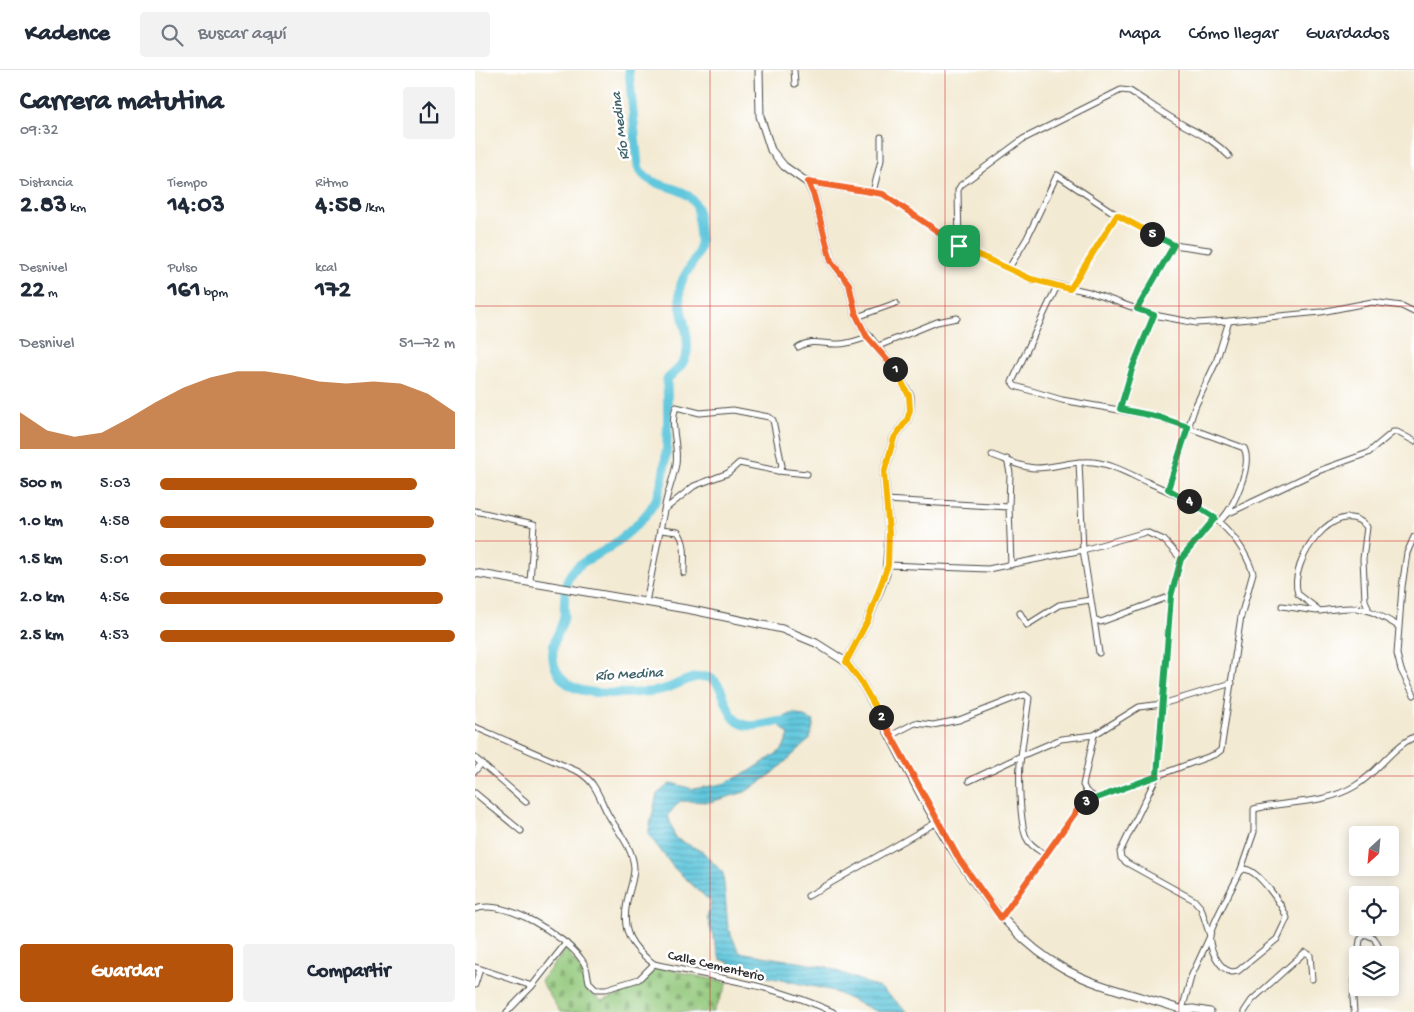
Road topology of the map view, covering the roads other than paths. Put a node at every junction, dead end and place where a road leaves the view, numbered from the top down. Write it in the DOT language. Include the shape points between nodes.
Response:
graph roads {
  1 [pos="759,70"];
  2 [pos="794,70"];
  3 [pos="795,84"];
  4 [pos="881,137"];
  5 [pos="1229,156"];
  6 [pos="808,182"];
  7 [pos="873,192"];
  8 [pos="1117,215"];
  9 [pos="1174,245"];
  10 [pos="959,246"];
  11 [pos="1209,250"];
  12 [pos="1009,268"];
  13 [pos="1057,286"];
  14 [pos="1070,289"];
  15 [pos="896,303"];
  16 [pos="1137,309"];
  17 [pos="1414,312"];
  18 [pos="1154,315"];
  19 [pos="857,317"];
  20 [pos="957,318"];
  21 [pos="1229,322"];
  22 [pos="867,337"];
  23 [pos="797,347"];
  24 [pos="876,347"];
  25 [pos="1120,409"];
  26 [pos="1188,427"];
  27 [pos="1414,441"];
  28 [pos="991,455"];
  29 [pos="1007,459"];
  30 [pos="1079,462"];
  31 [pos="777,471"];
  32 [pos="807,474"];
  33 [pos="1168,489"];
  34 [pos="885,500"];
  35 [pos="1009,507"];
  36 [pos="664,510"];
  37 [pos="475,511"];
  38 [pos="1227,514"];
  39 [pos="1215,518"];
  40 [pos="1220,522"];
  41 [pos="660,530"];
  42 [pos="1414,537"];
  43 [pos="1083,550"];
  44 [pos="1181,559"];
  45 [pos="888,565"];
  46 [pos="1011,565"];
  47 [pos="475,573"];
  48 [pos="684,573"];
  49 [pos="530,582"];
  50 [pos="1171,596"];
  51 [pos="1090,600"];
  52 [pos="646,602"];
  53 [pos="1282,606"];
  54 [pos="1368,608"];
  55 [pos="1320,611"];
  56 [pos="1020,613"];
  57 [pos="1094,619"];
  58 [pos="1398,626"];
  59 [pos="1099,654"];
  60 [pos="846,662"];
  61 [pos="1232,683"];
  62 [pos="1414,695"];
  63 [pos="1162,704"];
  64 [pos="475,728"];
  65 [pos="1094,735"];
  66 [pos="890,736"];
  67 [pos="1414,737"];
  68 [pos="1021,756"];
  69 [pos="475,758"];
  70 [pos="482,763"];
  71 [pos="475,771"];
  72 [pos="1157,776"];
  73 [pos="969,781"];
  74 [pos="475,793"];
  75 [pos="1096,798"];
  76 [pos="526,802"];
  77 [pos="937,822"];
  78 [pos="521,831"];
  79 [pos="1046,855"];
  80 [pos="1240,872"];
  81 [pos="808,896"];
  82 [pos="475,909"];
  83 [pos="1001,918"];
  84 [pos="1210,936"];
  85 [pos="566,943"];
  86 [pos="1359,946"];
  87 [pos="1378,946"];
  88 [pos="654,964"];
  89 [pos="478,968"];
  90 [pos="1312,979"];
  91 [pos="475,984"];
  92 [pos="532,986"];
  93 [pos="1353,996"];
  94 [pos="1185,1011"];
  95 [pos="507,1012"];
  96 [pos="833,1012"];
  97 [pos="1210,1012"];
  98 [pos="1244,1012"];
  99 [pos="1354,1012"];
  1 -- 6 [label="main road" via="759,116 771,150 784,166"];
  2 -- 3 [label="street"];
  4 -- 7 [label="street" via="881,160"];
  5 -- 10 [label="street" via="1204,135 1130,90 1121,90 1023,139 961,185 958,190"];
  6 -- 7 [label="street"];
  6 -- 19 [label="main road" via="831,261 849,284"];
  7 -- 10 [label="street" via="893,200"];
  8 -- 9 [label="street"];
  8 -- 12 [label="street" via="1057,175"];
  8 -- 14 [label="street"];
  9 -- 11 [label="street"];
  9 -- 16 [label="street"];
  10 -- 12 [label="street"];
  12 -- 13 [label="street" via="1031,279"];
  13 -- 14 [label="street"];
  13 -- 25 [label="street" via="1012,382 1019,388 1062,400"];
  14 -- 16 [label="street" via="1089,292"];
  15 -- 19 [label="street"];
  16 -- 18 [label="street"];
  17 -- 21 [label="street" via="1402,306 1372,302 1321,312"];
  18 -- 21 [label="street" via="1196,323"];
  18 -- 25 [label="street"];
  19 -- 22 [label="main road"];
  20 -- 24 [label="street" via="937,322"];
  21 -- 26 [label="street"];
  22 -- 23 [label="street" via="836,344 816,341"];
  22 -- 24 [label="main road"];
  24 -- 34 [label="main road" via="895,369 909,396 910,410 894,438 884,473"];
  25 -- 26 [label="street"];
  26 -- 33 [label="street"];
  26 -- 38 [label="street" via="1244,448 1247,454 1247,467"];
  27 -- 38 [label="street" via="1393,432 1368,453 1318,471"];
  28 -- 29 [label="street"];
  29 -- 30 [label="street" via="1037,468"];
  29 -- 35 [label="street"];
  30 -- 33 [label="street" via="1111,466"];
  30 -- 43 [label="street"];
  31 -- 32 [label="street"];
  31 -- 36 [label="street" via="739,463 727,473 694,486"];
  31 -- 36 [label="street" via="783,466 773,420 769,417 733,410 700,413 675,407 677,451"];
  33 -- 39 [label="street"];
  34 -- 35 [label="street"];
  34 -- 45 [label="main road"];
  35 -- 46 [label="street"];
  36 -- 41 [label="street"];
  37 -- 49 [label="street" via="535,524"];
  38 -- 40 [label="street"];
  39 -- 40 [label="street"];
  39 -- 44 [label="street"];
  40 -- 61 [label="street" via="1237,538 1253,573 1241,616"];
  41 -- 48 [label="street" via="678,532 682,537"];
  41 -- 52 [label="street"];
  42 -- 58 [label="street" via="1407,553"];
  43 -- 44 [label="street" via="1146,532 1164,540"];
  43 -- 46 [label="street"];
  43 -- 51 [label="street"];
  44 -- 50 [label="street"];
  45 -- 46 [label="street" via="988,569"];
  45 -- 60 [label="main road" via="868,620"];
  47 -- 49 [label="main road"];
  49 -- 52 [label="main road"];
  50 -- 57 [label="street" via="1101,622"];
  50 -- 63 [label="street"];
  51 -- 56 [label="street" via="1059,605 1027,625"];
  51 -- 57 [label="street"];
  52 -- 60 [label="main road" via="782,629 816,643"];
  53 -- 55 [label="street"];
  54 -- 55 [label="street"];
  54 -- 55 [label="street" via="1363,559 1367,526 1355,519 1342,518 1316,536 1298,566 1298,594"];
  54 -- 58 [label="street"];
  57 -- 59 [label="street"];
  58 -- 62 [label="street" via="1397,654"];
  60 -- 66 [label="main road" via="861,682"];
  61 -- 63 [label="street"];
  61 -- 72 [label="street" via="1221,750"];
  63 -- 65 [label="street" via="1139,707"];
  63 -- 72 [label="street"];
  64 -- 88 [label="street, Calle Cementerio" via="579,772 593,784 633,858 625,924 633,944"];
  65 -- 68 [label="street" via="1061,739"];
  65 -- 75 [label="street" via="1083,785"];
  66 -- 68 [label="street" via="915,723 933,725 959,720 1025,695 1029,702"];
  66 -- 77 [label="main road"];
  67 -- 80 [label="street" via="1401,744 1356,785 1335,797 1254,809 1254,832"];
  68 -- 73 [label="street"];
  68 -- 79 [label="street" via="1018,768 1025,836"];
  69 -- 70 [label="street"];
  70 -- 71 [label="street"];
  70 -- 76 [label="street"];
  72 -- 75 [label="street"];
  72 -- 84 [label="street" via="1120,852 1121,858 1194,900 1201,908"];
  74 -- 78 [label="street"];
  75 -- 79 [label="street" via="1078,809"];
  77 -- 81 [label="street"];
  77 -- 83 [label="main road"];
  79 -- 83 [label="street"];
  80 -- 84 [label="street"];
  80 -- 84 [label="street" via="1244,869 1253,872 1272,892 1286,922 1277,938 1233,972 1222,968"];
  82 -- 85 [label="street" via="497,906"];
  83 -- 94 [label="main road" via="1026,942 1063,968 1093,982"];
  84 -- 94 [label="street" via="1191,977"];
  85 -- 88 [label="street" via="588,970 591,985 599,990 639,979"];
  85 -- 92 [label="street"];
  86 -- 87 [label="street" via="1365,934 1374,938"];
  88 -- 96 [label="street, Calle Cementerio" via="786,994"];
  89 -- 91 [label="street"];
  89 -- 92 [label="street"];
  90 -- 98 [label="street" via="1310,955 1305,952"];
  92 -- 95 [label="street"];
  93 -- 99 [label="street"];
  94 -- 97 [label="main road"];
}
